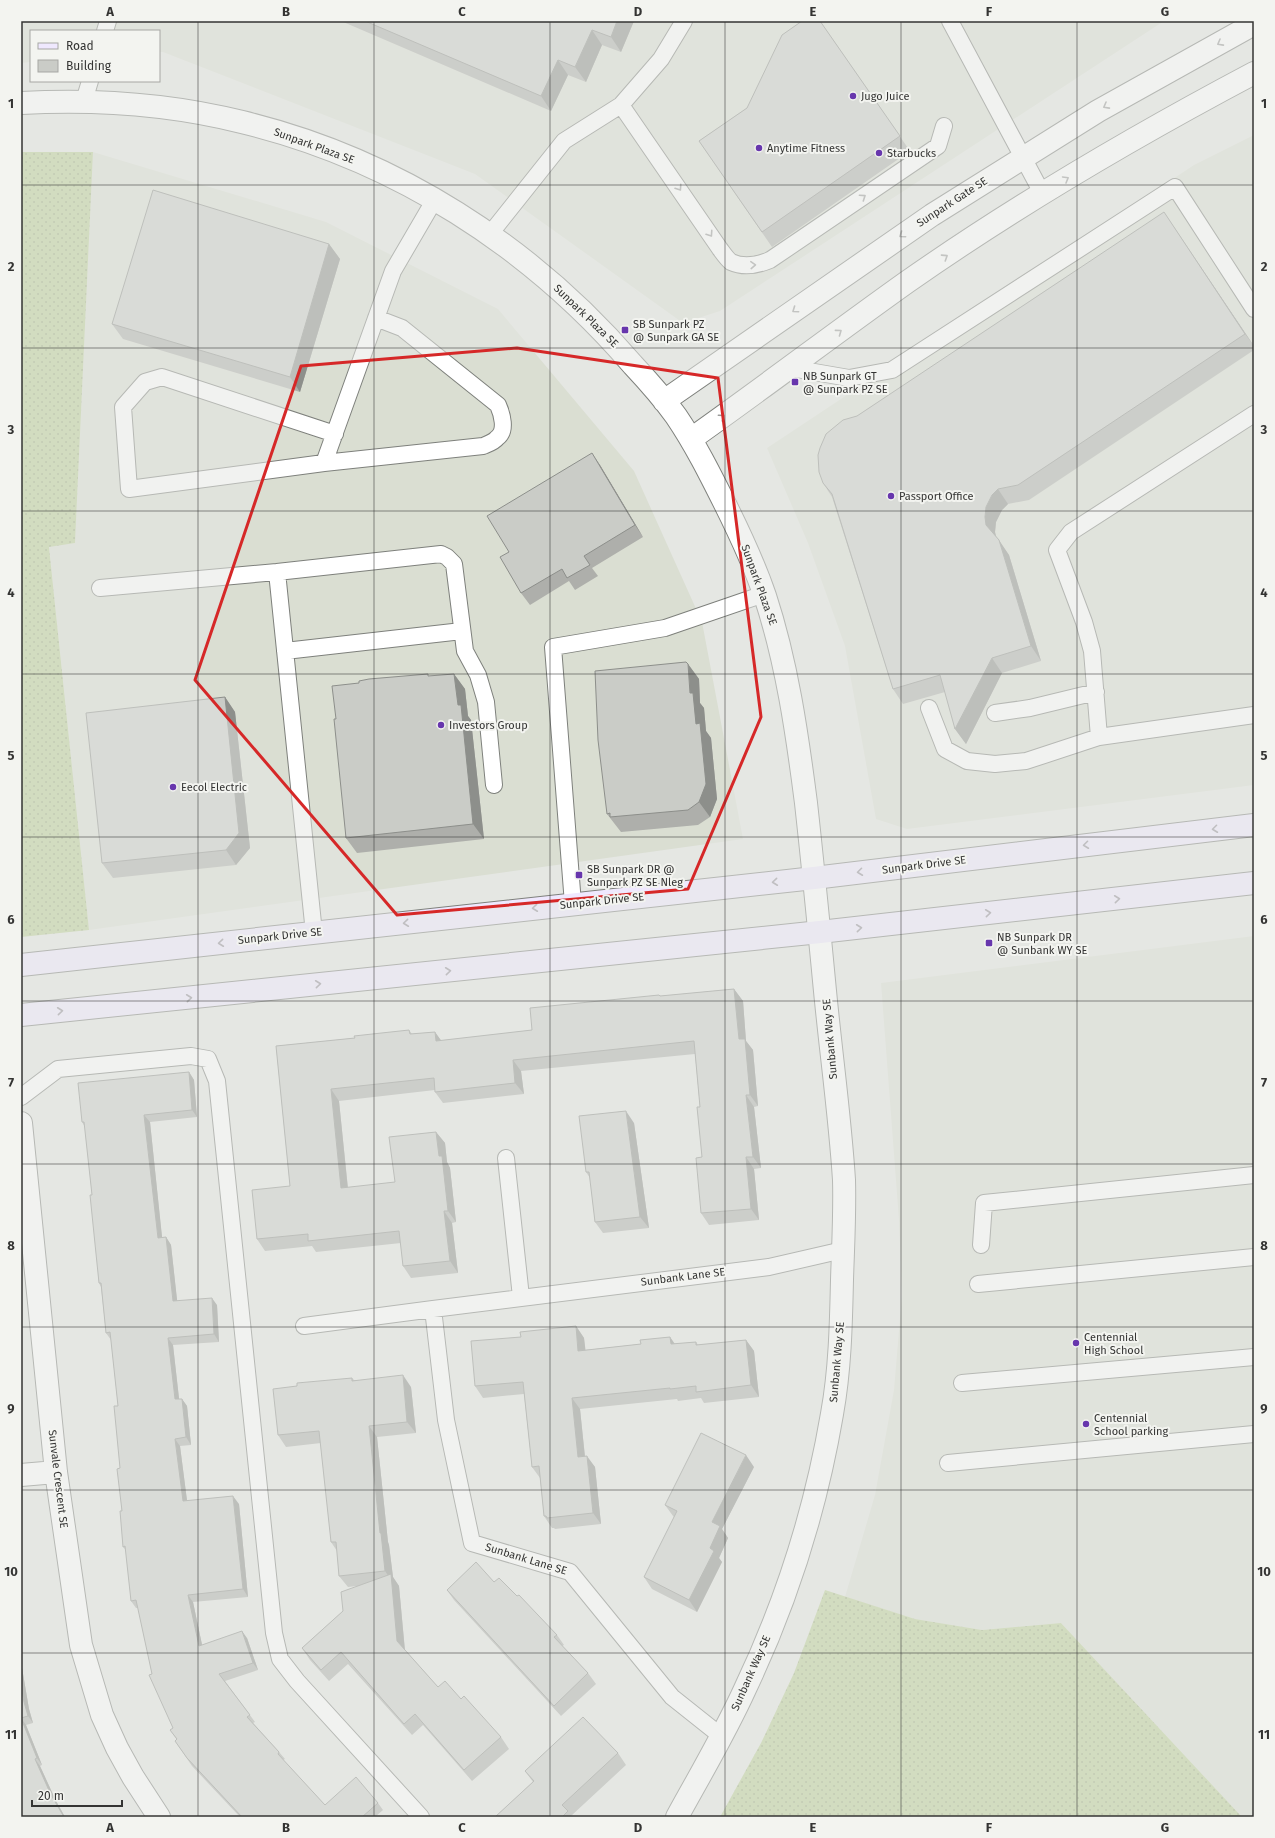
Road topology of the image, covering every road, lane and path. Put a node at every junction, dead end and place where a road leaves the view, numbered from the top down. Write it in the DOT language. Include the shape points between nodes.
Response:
graph roads {
  1 [pos="684,21"];
  2 [pos="950,21"];
  3 [pos="1254,24"];
  4 [pos="1254,73"];
  5 [pos="87,91"];
  6 [pos="21,103"];
  7 [pos="621,105"];
  8 [pos="944,126"];
  9 [pos="1024,157"];
  10 [pos="1042,193"];
  11 [pos="435,198"];
  12 [pos="490,234"];
  13 [pos="1254,309"];
  14 [pos="376,318"];
  15 [pos="791,368"];
  16 [pos="664,401"];
  17 [pos="1254,414"];
  18 [pos="335,434"];
  19 [pos="691,439"];
  20 [pos="324,464"];
  21 [pos="277,572"];
  22 [pos="100,588"];
  23 [pos="764,594"];
  24 [pos="462,631"];
  25 [pos="286,651"];
  26 [pos="1096,692"];
  27 [pos="930,708"];
  28 [pos="996,713"];
  29 [pos="1254,715"];
  30 [pos="1099,737"];
  31 [pos="494,785"];
  32 [pos="1254,825"];
  33 [pos="814,878"];
  34 [pos="1254,883"];
  35 [pos="573,904"];
  36 [pos="820,932"];
  37 [pos="314,933"];
  38 [pos="21,965"];
  39 [pos="21,1015"];
  40 [pos="21,1097"];
  41 [pos="21,1123"];
  42 [pos="506,1158"];
  43 [pos="1254,1174"];
  44 [pos="981,1245"];
  45 [pos="843,1250"];
  46 [pos="1254,1257"];
  47 [pos="978,1284"];
  48 [pos="521,1298"];
  49 [pos="433,1309"];
  50 [pos="304,1326"];
  51 [pos="1254,1357"];
  52 [pos="962,1383"];
  53 [pos="1254,1434"];
  54 [pos="948,1463"];
  55 [pos="56,1472"];
  56 [pos="21,1475"];
  57 [pos="721,1736"];
  58 [pos="415,1815"];
  59 [pos="159,1817"];
  60 [pos="677,1817"];
  1 -- 7 [label="lane" via="661,59"];
  2 -- 9 [label="lane"];
  3 -- 9 [label="street, Sunpark Gate SE, one-way" via="1098,111"];
  10 -- 4 [label="street, one-way"];
  5 -- 6 [label="street, Sunpark Plaza SE"];
  5 -- 11 [label="street, Sunpark Plaza SE" via="140,104 240,121 305,140 382,171"];
  7 -- 8 [label="lane, one-way" via="720,250 731,261 745,265 759,265 770,260 938,146"];
  7 -- 12 [label="lane" via="564,141"];
  9 -- 10 [label="lane"];
  9 -- 16 [label="street, Sunpark Gate SE, one-way" via="932,214"];
  15 -- 10 [label="street, one-way" via="907,282"];
  11 -- 12 [label="street, Sunpark Plaza SE"];
  11 -- 14 [label="lane" via="393,271"];
  12 -- 16 [label="street, Sunpark Plaza SE" via="579,306 609,336"];
  13 -- 15 [label="lane" via="1175,187 892,370 849,378"];
  14 -- 18 [label="lane"];
  14 -- 20 [label="lane" via="402,328 498,405 503,418 502,431 498,438 483,446"];
  19 -- 15 [label="street, one-way"];
  16 -- 19 [label="street, Sunpark Plaza SE"];
  17 -- 26 [label="lane" via="1071,532 1057,550 1092,651"];
  18 -- 20 [label="lane"];
  18 -- 20 [label="lane" via="162,377 145,382 123,407 129,489"];
  19 -- 23 [label="street, Sunpark Plaza SE" via="745,544"];
  21 -- 22 [label="lane"];
  21 -- 24 [label="lane" via="441,554 454,564"];
  21 -- 25 [label="lane"];
  23 -- 33 [label="street, Sunpark Plaza SE" via="782,652 792,700"];
  23 -- 35 [label="lane" via="665,628 553,647"];
  24 -- 25 [label="lane"];
  24 -- 31 [label="lane" via="465,651 478,675 486,702"];
  25 -- 37 [label="lane"];
  26 -- 28 [label="lane" via="1030,708"];
  26 -- 30 [label="lane"];
  27 -- 30 [label="lane" via="945,749 967,761 995,764 1026,761"];
  29 -- 30 [label="lane"];
  32 -- 33 [label="street, Sunpark Drive SE, one-way"];
  33 -- 35 [label="street, Sunpark Drive SE, one-way"];
  33 -- 36 [label="street, Sunbank Way SE"];
  36 -- 34 [label="street, one-way"];
  35 -- 37 [label="street, Sunpark Drive SE, one-way"];
  39 -- 36 [label="street, one-way"];
  36 -- 45 [label="street, Sunbank Way SE" via="844,1181"];
  37 -- 38 [label="street, Sunpark Drive SE, one-way"];
  40 -- 58 [label="lane" via="58,1069 191,1056 208,1059 217,1081 274,1632 280,1659 296,1681"];
  41 -- 55 [label="street, Sunvale Crescent SE"];
  42 -- 48 [label="lane"];
  43 -- 44 [label="lane" via="984,1203"];
  45 -- 48 [label="lane, Sunbank Lane SE" via="770,1266"];
  45 -- 57 [label="street, Sunbank Way SE" via="840,1344 833,1412 818,1478 798,1552 776,1615 745,1690"];
  46 -- 47 [label="lane"];
  48 -- 49 [label="lane, Sunbank Lane SE"];
  49 -- 50 [label="lane, Sunbank Lane SE"];
  49 -- 57 [label="lane, Sunbank Lane SE" via="446,1420 472,1543 570,1572 672,1697"];
  51 -- 52 [label="lane"];
  53 -- 54 [label="lane"];
  55 -- 56 [label="street"];
  55 -- 59 [label="street, Sunvale Crescent SE" via="81,1646 90,1681 117,1748"];
  57 -- 60 [label="street, Sunbank Way SE"];
}
